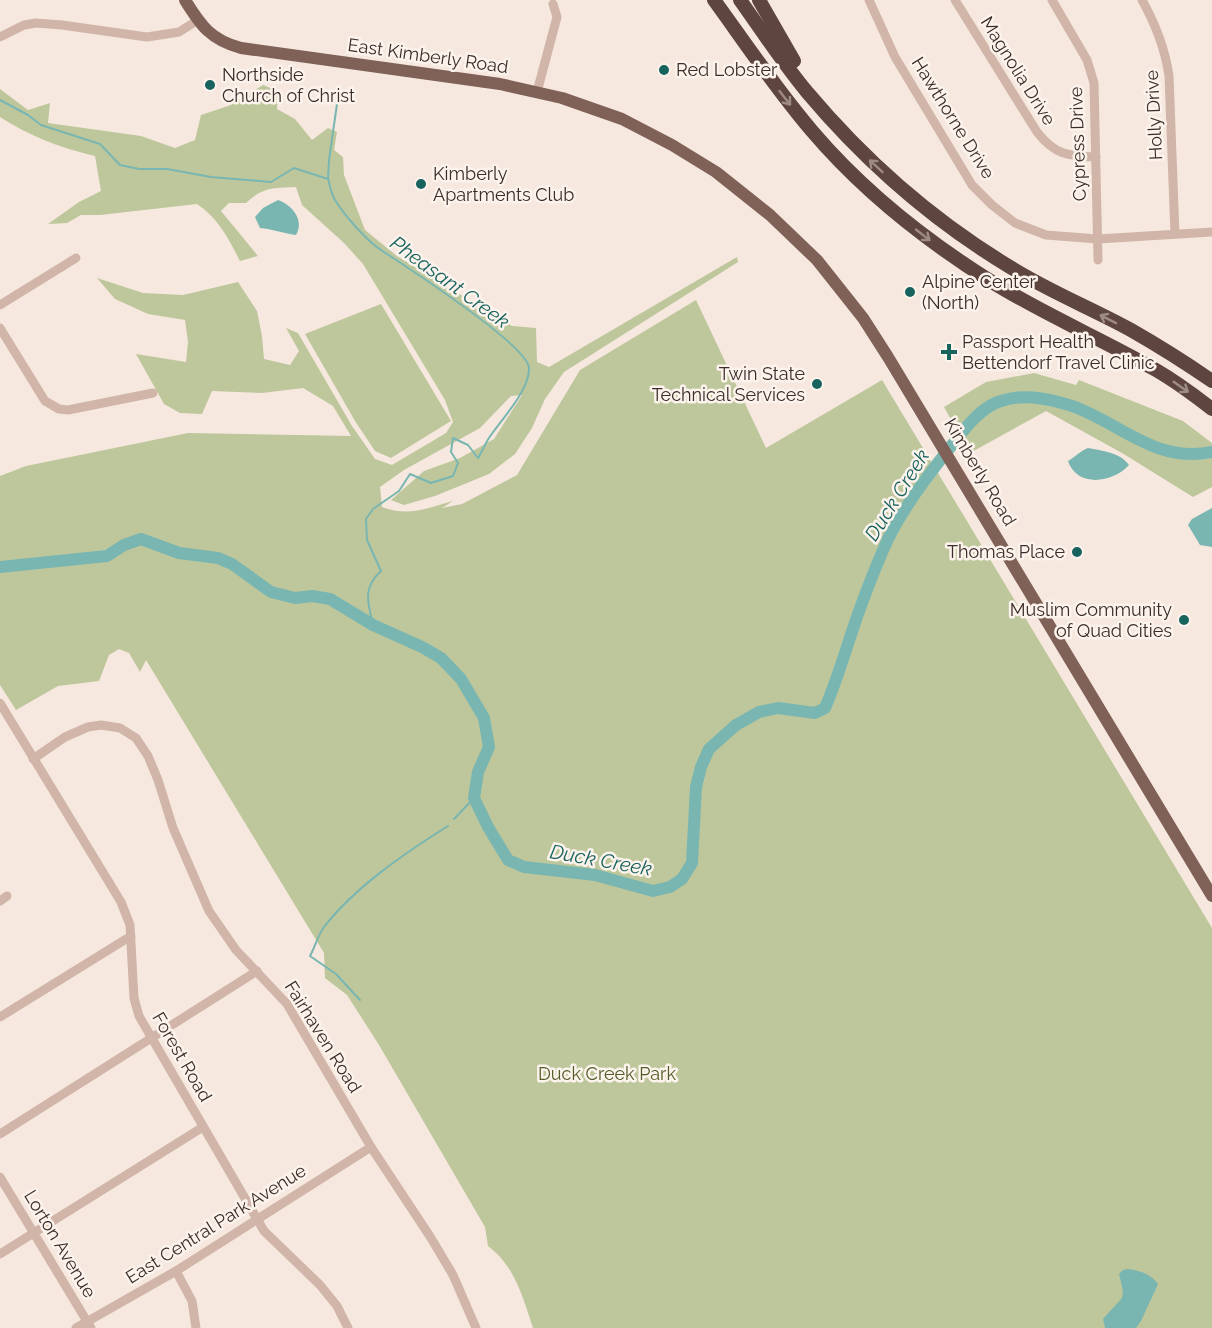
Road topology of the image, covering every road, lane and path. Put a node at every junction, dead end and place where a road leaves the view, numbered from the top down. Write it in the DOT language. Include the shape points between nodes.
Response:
graph roads {
  1 [pos="185,0"];
  2 [pos="714,0"];
  3 [pos="740,0"];
  4 [pos="759,0"];
  5 [pos="869,0"];
  6 [pos="955,0"];
  7 [pos="1052,0"];
  8 [pos="1142,0"];
  9 [pos="553,4"];
  10 [pos="198,20"];
  11 [pos="0,37"];
  12 [pos="537,92"];
  13 [pos="820,107"];
  14 [pos="1096,157"];
  15 [pos="1212,232"];
  16 [pos="1174,234"];
  17 [pos="1098,239"];
  18 [pos="76,258"];
  19 [pos="817,260"];
  20 [pos="1098,260"];
  21 [pos="0,305"];
  22 [pos="0,328"];
  23 [pos="1212,381"];
  24 [pos="153,393"];
  25 [pos="1209,406"];
  26 [pos="0,703"];
  27 [pos="33,759"];
  28 [pos="1212,896"];
  29 [pos="131,936"];
  30 [pos="257,971"];
  31 [pos="0,1017"];
  32 [pos="151,1038"];
  33 [pos="203,1127"];
  34 [pos="0,1134"];
  35 [pos="371,1147"];
  36 [pos="0,1177"];
  37 [pos="257,1219"];
  38 [pos="34,1232"];
  39 [pos="0,1254"];
  40 [pos="176,1271"];
  41 [pos="89,1325"];
  42 [pos="76,1328"];
  43 [pos="196,1328"];
  44 [pos="348,1328"];
  45 [pos="476,1328"];
  1 -- 10 [label="main road, East Kimberly Road"];
  2 -- 25 [label="highway, one-way" via="807,125 846,168 897,214 994,283 1151,367"];
  3 -- 13 [label="highway"];
  4 -- 13 [label="highway"];
  5 -- 17 [label="street, Hawthorne Drive" via="895,57 972,185 992,206 1015,223 1046,235"];
  6 -- 14 [label="street, Magnolia Drive" via="1046,144 1059,153"];
  7 -- 14 [label="street, Cypress Drive" via="1090,67"];
  8 -- 16 [label="street, Holly Drive" via="1155,22 1168,65"];
  9 -- 12 [label="street" via="557,17"];
  10 -- 11 [label="street" via="179,32 147,37 36,23"];
  10 -- 12 [label="main road, East Kimberly Road" via="217,39 241,48 479,80"];
  12 -- 19 [label="main road, East Kimberly Road" via="622,119 682,151 743,192"];
  23 -- 13 [label="highway, one-way" via="1149,340 1012,269 967,240 889,178"];
  14 -- 17 [label="street, Cypress Drive"];
  15 -- 16 [label="street, Hawthorne Drive"];
  16 -- 17 [label="street, Hawthorne Drive"];
  17 -- 20 [label="street, Cypress Drive"];
  18 -- 21 [label="street"];
  19 -- 28 [label="main road, Kimberly Road" via="863,318 933,429"];
  22 -- 24 [label="street" via="51,406 68,410"];
  26 -- 27 [label="street, Forest Road"];
  27 -- 29 [label="street, Forest Road" via="121,902"];
  27 -- 30 [label="street, Fairhaven Road" via="87,727 120,728 136,738 159,780 173,828 209,911 236,950"];
  29 -- 31 [label="street"];
  29 -- 32 [label="street, Forest Road" via="134,998 138,1016"];
  30 -- 32 [label="street"];
  30 -- 35 [label="street, Fairhaven Road" via="287,1004"];
  32 -- 33 [label="street, Forest Road"];
  32 -- 34 [label="street"];
  33 -- 37 [label="street, Forest Road"];
  33 -- 38 [label="street"];
  35 -- 37 [label="street, East Central Park Avenue"];
  35 -- 45 [label="street, Fairhaven Road" via="453,1275"];
  36 -- 38 [label="street, Lorton Avenue"];
  37 -- 40 [label="street, East Central Park Avenue"];
  37 -- 44 [label="street, Forest Road" via="273,1241 320,1285"];
  38 -- 39 [label="street"];
  38 -- 41 [label="street, Lorton Avenue"];
  40 -- 41 [label="street, East Central Park Avenue"];
  40 -- 43 [label="street" via="192,1301"];
  41 -- 42 [label="street, East Central Park Avenue"];
}
